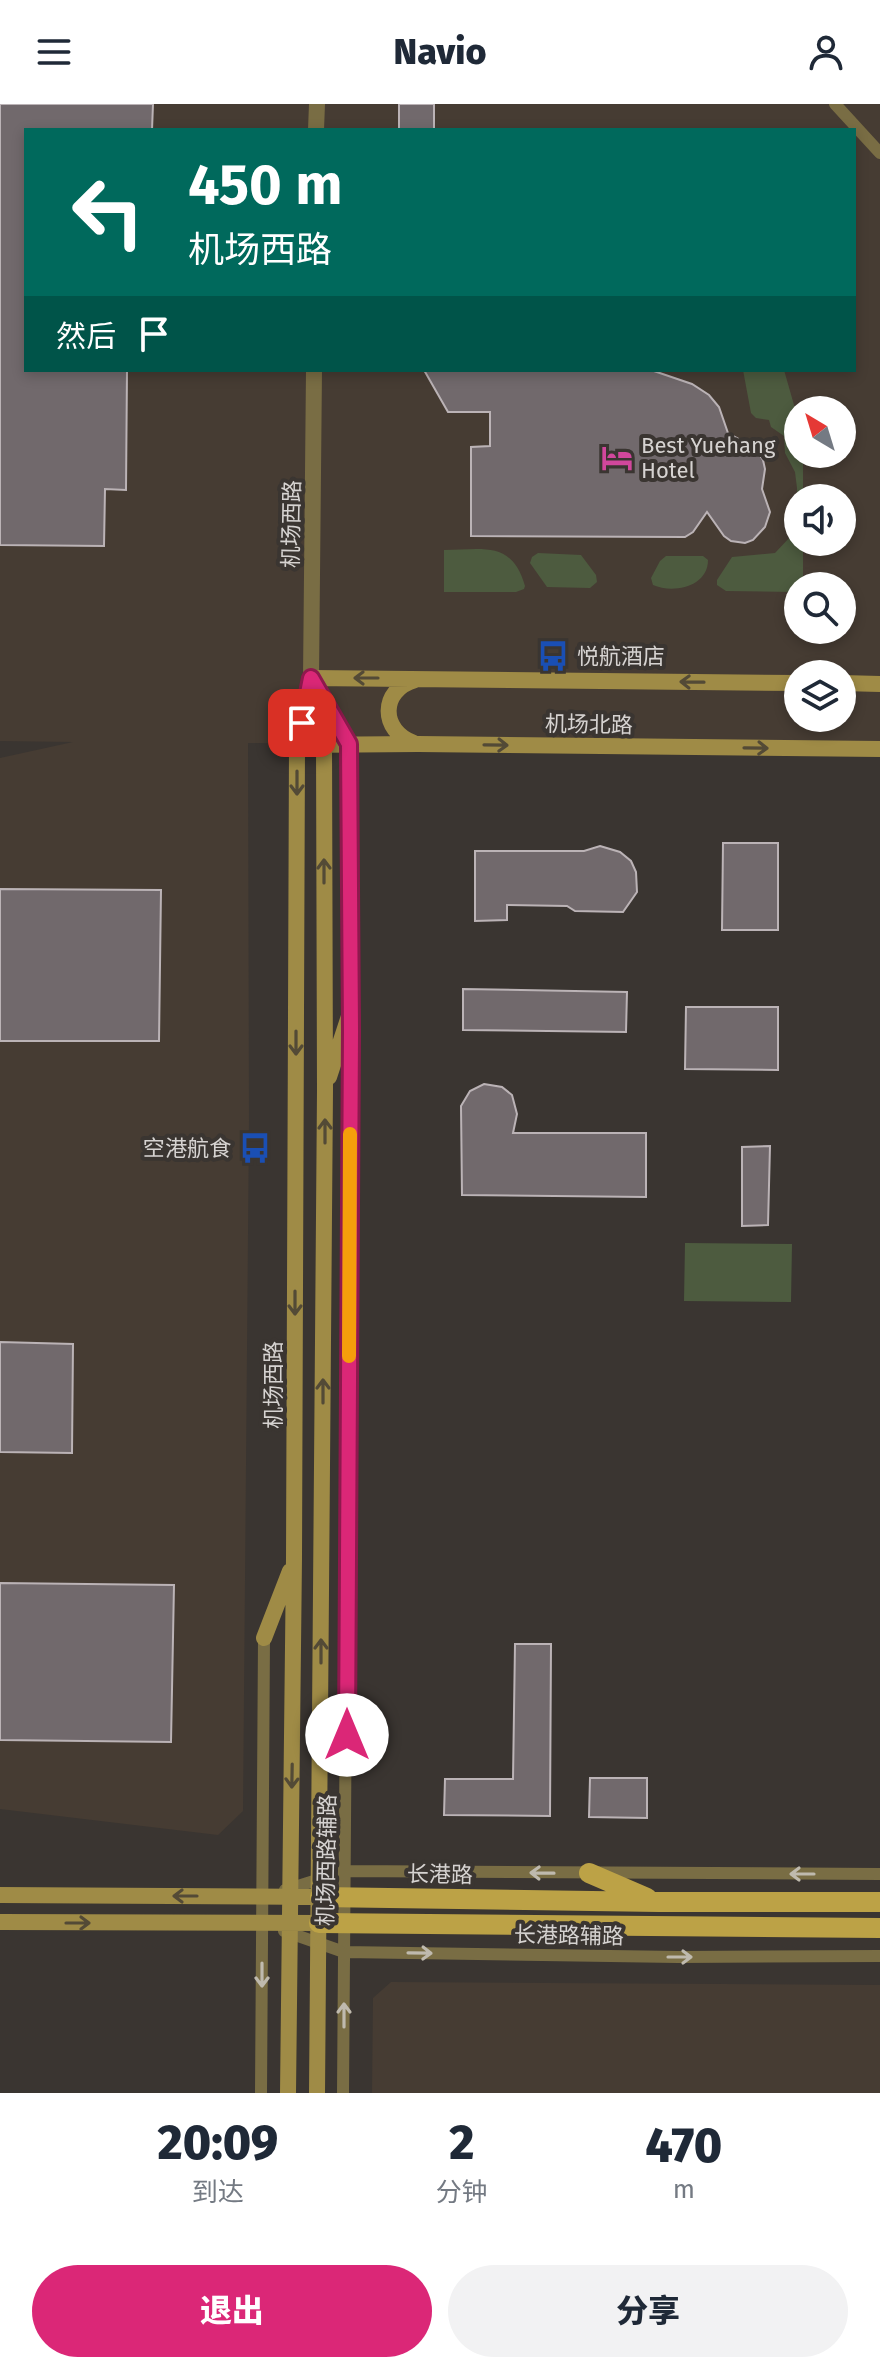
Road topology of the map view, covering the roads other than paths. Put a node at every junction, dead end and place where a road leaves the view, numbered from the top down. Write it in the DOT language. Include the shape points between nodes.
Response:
graph roads {
  1 [pos="317,104"];
  2 [pos="835,104"];
  3 [pos="316,128"];
  4 [pos="880,153"];
  5 [pos="314,372"];
  6 [pos="311,678"];
  7 [pos="420,679"];
  8 [pos="784,683"];
  9 [pos="856,683"];
  10 [pos="880,684"];
  11 [pos="324,744"];
  12 [pos="349,744"];
  13 [pos="418,744"];
  14 [pos="297,745"];
  15 [pos="880,749"];
  16 [pos="351,1010"];
  17 [pos="325,1090"];
  18 [pos="294,1558"];
  19 [pos="264,1638"];
  20 [pos="346,1871"];
  21 [pos="589,1873"];
  22 [pos="880,1874"];
  23 [pos="320,1888"];
  24 [pos="290,1892"];
  25 [pos="0,1895"];
  26 [pos="346,1896"];
  27 [pos="263,1897"];
  28 [pos="659,1902"];
  29 [pos="880,1902"];
  30 [pos="0,1922"];
  31 [pos="262,1924"];
  32 [pos="345,1924"];
  33 [pos="289,1928"];
  34 [pos="880,1928"];
  35 [pos="319,1933"];
  36 [pos="344,1952"];
  37 [pos="880,1956"];
  38 [pos="261,2093"];
  39 [pos="288,2093"];
  40 [pos="317,2093"];
  41 [pos="343,2093"];
  1 -- 3 [label="street"];
  2 -- 4 [label="street"];
  5 -- 6 [label="street, 机场西路"];
  7 -- 6 [label="main road, 机场北路, one-way"];
  6 -- 11 [label="main road, 机场西路"];
  6 -- 12 [label="street, 机场西路辅路"];
  6 -- 14 [label="main road, 机场西路"];
  8 -- 7 [label="main road, 机场北路, one-way"];
  7 -- 13 [label="main road" via="404,683 388,710 402,739"];
  9 -- 10 [label="main road"];
  11 -- 12 [label="main road, 机场北路"];
  11 -- 14 [label="main road, 机场北路"];
  17 -- 11 [label="main road, 机场西路, one-way"];
  12 -- 13 [label="main road, 机场北路"];
  12 -- 16 [label="street, 机场西路辅路"];
  13 -- 15 [label="main road, 机场北路, one-way"];
  14 -- 18 [label="main road, 机场西路, one-way"];
  16 -- 17 [label="main road"];
  16 -- 20 [label="street, 机场西路辅路"];
  23 -- 17 [label="main road, 机场西路, one-way"];
  18 -- 19 [label="main road"];
  18 -- 24 [label="main road, 机场西路, one-way"];
  19 -- 27 [label="street"];
  21 -- 20 [label="street, one-way"];
  20 -- 23 [label="street"];
  20 -- 26 [label="street, 机场西路辅路"];
  22 -- 21 [label="street, one-way"];
  21 -- 28 [label="main road"];
  23 -- 24 [label="main road, 长港路"];
  23 -- 26 [label="main road, 长港路"];
  23 -- 35 [label="main road, 机场西路"];
  24 -- 27 [label="main road, 长港路"];
  24 -- 33 [label="main road, 机场西路"];
  27 -- 25 [label="main road, 长港路, one-way"];
  26 -- 28 [label="main road, 长港路"];
  26 -- 32 [label="street, 机场西路辅路"];
  27 -- 31 [label="street"];
  28 -- 29 [label="main road, 长港路"];
  30 -- 31 [label="main road, one-way"];
  31 -- 33 [label="main road"];
  31 -- 38 [label="street, one-way"];
  32 -- 34 [label="main road"];
  32 -- 35 [label="main road"];
  32 -- 36 [label="street, 机场西路辅路"];
  33 -- 35 [label="main road"];
  33 -- 39 [label="main road, 机场西路"];
  35 -- 36 [label="street, 长港路辅路"];
  35 -- 40 [label="main road, 机场西路"];
  36 -- 37 [label="street, 长港路辅路, one-way"];
  41 -- 36 [label="street, 机场西路辅路, one-way"];
}
